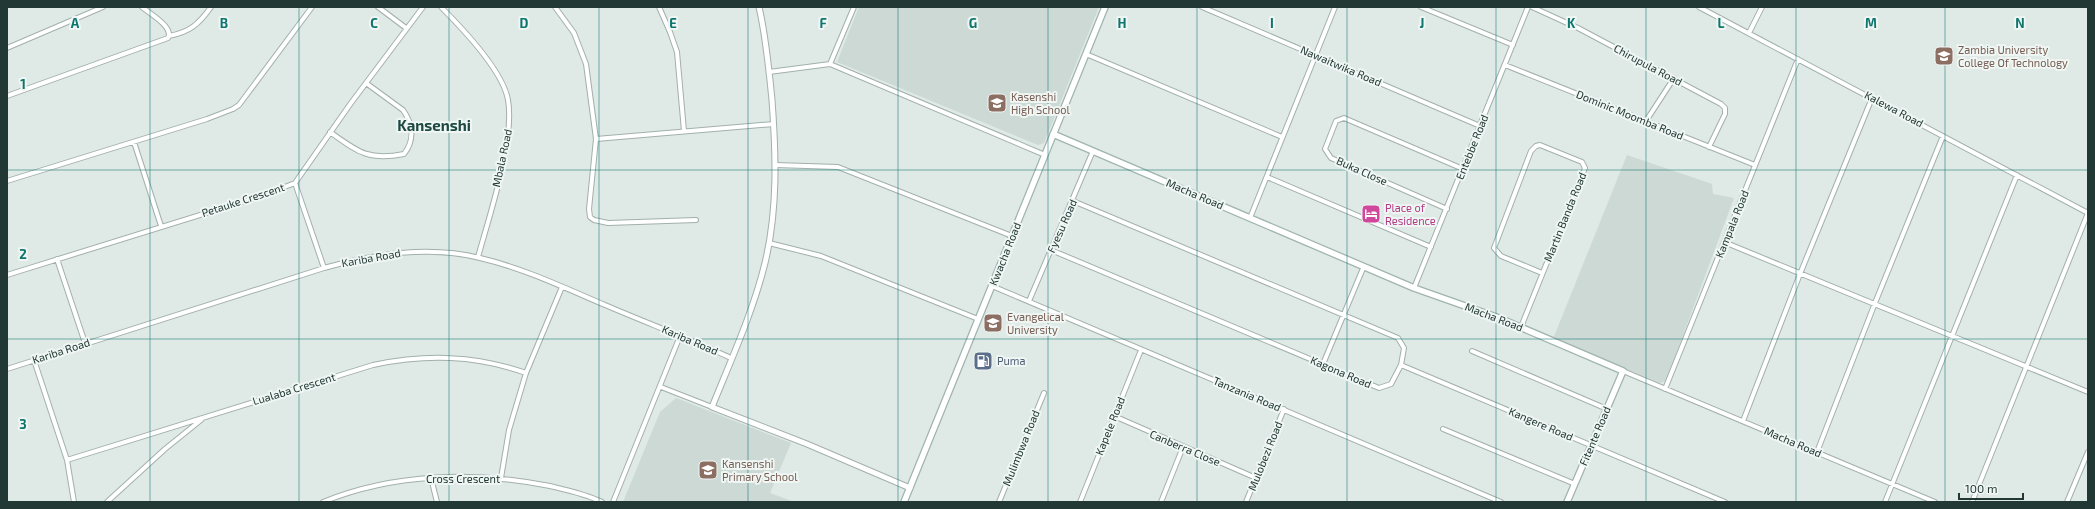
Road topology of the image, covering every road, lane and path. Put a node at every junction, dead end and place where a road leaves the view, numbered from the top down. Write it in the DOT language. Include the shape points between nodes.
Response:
graph roads {
  1 [pos="103,7"];
  2 [pos="142,7"];
  3 [pos="211,7"];
  4 [pos="312,7"];
  5 [pos="378,7"];
  6 [pos="423,7"];
  7 [pos="441,7"];
  8 [pos="555,7"];
  9 [pos="659,7"];
  10 [pos="759,7"];
  11 [pos="854,7"];
  12 [pos="1105,7"];
  13 [pos="1202,7"];
  14 [pos="1336,7"];
  15 [pos="1421,7"];
  16 [pos="1436,7"];
  17 [pos="1528,7"];
  18 [pos="1532,7"];
  19 [pos="1699,7"];
  20 [pos="1762,7"];
  21 [pos="1433,12"];
  22 [pos="406,28"];
  23 [pos="1749,33"];
  24 [pos="169,36"];
  25 [pos="1513,45"];
  26 [pos="7,48"];
  27 [pos="1086,54"];
  28 [pos="1316,55"];
  29 [pos="1798,59"];
  30 [pos="830,64"];
  31 [pos="1505,64"];
  32 [pos="769,72"];
  33 [pos="1674,78"];
  34 [pos="366,83"];
  35 [pos="7,96"];
  36 [pos="1872,98"];
  37 [pos="1646,121"];
  38 [pos="774,124"];
  39 [pos="1480,126"];
  40 [pos="684,131"];
  41 [pos="330,132"];
  42 [pos="1053,134"];
  43 [pos="1943,136"];
  44 [pos="1282,138"];
  45 [pos="596,139"];
  46 [pos="134,142"];
  47 [pos="1709,146"];
  48 [pos="1093,152"];
  49 [pos="1045,155"];
  50 [pos="775,165"];
  51 [pos="1756,165"];
  52 [pos="1463,170"];
  53 [pos="2017,175"];
  54 [pos="1267,177"];
  55 [pos="7,181"];
  56 [pos="295,183"];
  57 [pos="1073,201"];
  58 [pos="1447,209"];
  59 [pos="2088,213"];
  60 [pos="1250,218"];
  61 [pos="696,220"];
  62 [pos="162,226"];
  63 [pos="1012,236"];
  64 [pos="1724,242"];
  65 [pos="769,243"];
  66 [pos="1431,247"];
  67 [pos="1052,250"];
  68 [pos="478,257"];
  69 [pos="57,259"];
  70 [pos="1364,266"];
  71 [pos="324,268"];
  72 [pos="1542,273"];
  73 [pos="7,274"];
  74 [pos="1800,274"];
  75 [pos="992,286"];
  76 [pos="562,287"];
  77 [pos="1414,288"];
  78 [pos="1029,301"];
  79 [pos="1875,303"];
  80 [pos="1343,315"];
  81 [pos="978,319"];
  82 [pos="1521,327"];
  83 [pos="680,336"];
  84 [pos="1951,336"];
  85 [pos="85,343"];
  86 [pos="1141,350"];
  87 [pos="1472,351"];
  88 [pos="732,358"];
  89 [pos="34,360"];
  90 [pos="1323,364"];
  91 [pos="1401,365"];
  92 [pos="2027,366"];
  93 [pos="7,369"];
  94 [pos="1623,371"];
  95 [pos="526,373"];
  96 [pos="660,387"];
  97 [pos="1665,389"];
  98 [pos="2088,392"];
  99 [pos="1044,393"];
  100 [pos="712,407"];
  101 [pos="1284,409"];
  102 [pos="1607,409"];
  103 [pos="1114,416"];
  104 [pos="205,417"];
  105 [pos="1743,421"];
  106 [pos="177,426"];
  107 [pos="1443,430"];
  108 [pos="181,435"];
  109 [pos="1591,445"];
  110 [pos="1183,448"];
  111 [pos="1817,452"];
  112 [pos="2088,452"];
  113 [pos="67,460"];
  114 [pos="431,478"];
  115 [pos="501,478"];
  116 [pos="1256,478"];
  117 [pos="1575,484"];
  118 [pos="1892,484"];
  119 [pos="910,488"];
  120 [pos="74,502"];
  121 [pos="107,502"];
  122 [pos="323,502"];
  123 [pos="437,502"];
  124 [pos="602,502"];
  125 [pos="613,502"];
  126 [pos="904,502"];
  127 [pos="999,502"];
  128 [pos="1080,502"];
  129 [pos="1161,502"];
  130 [pos="1246,502"];
  131 [pos="1501,502"];
  132 [pos="1567,502"];
  133 [pos="1725,502"];
  134 [pos="1885,502"];
  135 [pos="1934,502"];
  136 [pos="1972,502"];
  137 [pos="2067,502"];
  1 -- 26 [label="street"];
  2 -- 24 [label="street" via="168,28"];
  3 -- 24 [label="street" via="193,27 184,33"];
  4 -- 46 [label="street" via="237,107"];
  5 -- 22 [label="street"];
  6 -- 22 [label="street, Petauke Crescent"];
  7 -- 68 [label="street, Mbala Road" via="500,78 508,99 510,125"];
  8 -- 45 [label="street" via="574,33 586,64"];
  9 -- 40 [label="street" via="677,52"];
  10 -- 32 [label="street"];
  11 -- 30 [label="street"];
  12 -- 27 [label="main road, Kwacha Road"];
  13 -- 28 [label="street, Nawaitwika Road"];
  14 -- 28 [label="street"];
  15 -- 21 [label="street"];
  16 -- 21 [label="street"];
  17 -- 25 [label="street, Entebbe Road"];
  18 -- 33 [label="street, Chirupula Road"];
  19 -- 23 [label="street, Kalewa Road"];
  20 -- 23 [label="street"];
  21 -- 25 [label="street"];
  22 -- 34 [label="street, Petauke Crescent"];
  23 -- 29 [label="street, Kalewa Road"];
  24 -- 35 [label="street" via="154,44"];
  25 -- 31 [label="street, Entebbe Road"];
  27 -- 42 [label="main road, Kwacha Road"];
  27 -- 44 [label="street"];
  28 -- 39 [label="street, Nawaitwika Road"];
  28 -- 44 [label="street"];
  29 -- 36 [label="street, Kalewa Road"];
  29 -- 51 [label="street, Kampala Road"];
  30 -- 32 [label="street"];
  30 -- 49 [label="street"];
  31 -- 37 [label="street, Dominic Moomba Road"];
  31 -- 39 [label="street, Entebbe Road"];
  32 -- 38 [label="street"];
  33 -- 37 [label="street"];
  33 -- 47 [label="street, Chirupula Road" via="1725,108 1725,114"];
  34 -- 41 [label="street, Petauke Crescent"];
  34 -- 41 [label="street" via="403,110 407,116 412,139 404,154 373,157 365,155"];
  36 -- 43 [label="street, Kalewa Road"];
  36 -- 74 [label="street"];
  37 -- 47 [label="street, Dominic Moomba Road"];
  38 -- 40 [label="street"];
  38 -- 50 [label="street"];
  39 -- 52 [label="street, Entebbe Road"];
  40 -- 45 [label="street"];
  41 -- 56 [label="street, Petauke Crescent"];
  42 -- 48 [label="main road, Macha Road"];
  42 -- 49 [label="main road, Kwacha Road"];
  43 -- 53 [label="street, Kalewa Road"];
  43 -- 79 [label="street"];
  44 -- 54 [label="street"];
  45 -- 61 [label="street" via="590,217 608,224"];
  46 -- 55 [label="street"];
  46 -- 62 [label="street"];
  47 -- 51 [label="street, Dominic Moomba Road"];
  48 -- 57 [label="street, Fyesu Road"];
  48 -- 60 [label="main road, Macha Road"];
  49 -- 63 [label="main road, Kwacha Road"];
  50 -- 63 [label="street" via="838,167"];
  50 -- 65 [label="street"];
  51 -- 64 [label="street, Kampala Road"];
  52 -- 58 [label="street, Entebbe Road"];
  52 -- 58 [label="street, Buka Close" via="1344,118 1336,121 1326,143 1325,149 1331,158"];
  53 -- 59 [label="street, Kalewa Road"];
  53 -- 84 [label="street"];
  54 -- 60 [label="street"];
  54 -- 66 [label="street"];
  56 -- 62 [label="street, Petauke Crescent"];
  56 -- 71 [label="street"];
  57 -- 67 [label="street, Fyesu Road"];
  57 -- 80 [label="street, Kagona Road"];
  58 -- 66 [label="street, Entebbe Road"];
  59 -- 92 [label="street"];
  60 -- 70 [label="main road, Macha Road"];
  62 -- 69 [label="street, Petauke Crescent"];
  63 -- 75 [label="main road, Kwacha Road"];
  64 -- 74 [label="street"];
  64 -- 97 [label="street, Kampala Road"];
  65 -- 81 [label="street" via="821,256"];
  65 -- 88 [label="street" via="761,278"];
  66 -- 77 [label="street, Entebbe Road"];
  67 -- 78 [label="street, Fyesu Road"];
  67 -- 90 [label="street, Kagona Road"];
  68 -- 71 [label="street, Kariba Road" via="430,252 400,253 366,257"];
  68 -- 76 [label="street, Kariba Road"];
  69 -- 73 [label="street, Petauke Crescent"];
  69 -- 85 [label="street"];
  70 -- 77 [label="main road, Macha Road"];
  70 -- 80 [label="street"];
  71 -- 85 [label="street, Kariba Road"];
  72 -- 72 [label="street, Martin Banda Road" via="1501,256 1494,248 1531,151 1536,146 1544,146 1582,162 1585,168"];
  72 -- 82 [label="street, Martin Banda Road"];
  74 -- 79 [label="street"];
  74 -- 105 [label="street"];
  75 -- 78 [label="street, Tanzania Road"];
  75 -- 81 [label="main road, Kwacha Road"];
  76 -- 83 [label="street, Kariba Road"];
  76 -- 95 [label="street"];
  77 -- 82 [label="main road, Macha Road"];
  78 -- 86 [label="street, Tanzania Road"];
  79 -- 84 [label="street"];
  79 -- 111 [label="street"];
  80 -- 90 [label="street"];
  80 -- 91 [label="street, Kagona Road" via="1398,338 1404,348"];
  81 -- 119 [label="main road, Kwacha Road"];
  82 -- 94 [label="main road, Macha Road"];
  83 -- 88 [label="street, Kariba Road"];
  83 -- 96 [label="street"];
  84 -- 92 [label="street"];
  84 -- 118 [label="street"];
  85 -- 89 [label="street, Kariba Road"];
  86 -- 101 [label="street, Tanzania Road"];
  86 -- 103 [label="street, Kapele Road"];
  87 -- 102 [label="street"];
  88 -- 100 [label="street"];
  89 -- 93 [label="street, Kariba Road"];
  89 -- 113 [label="street"];
  90 -- 91 [label="street, Kagona Road" via="1379,388 1391,384"];
  91 -- 109 [label="street, Kangere Road"];
  92 -- 98 [label="street"];
  92 -- 136 [label="street"];
  94 -- 97 [label="street, Macha Road"];
  94 -- 102 [label="main road, Fitente Road"];
  95 -- 104 [label="street, Lualaba Crescent" via="470,359 410,358 373,365"];
  95 -- 115 [label="street" via="509,430"];
  96 -- 100 [label="street"];
  96 -- 125 [label="street"];
  97 -- 105 [label="street, Macha Road"];
  99 -- 127 [label="street, Mulimbwa Road"];
  100 -- 119 [label="street"];
  101 -- 116 [label="street, Mulobezi Road"];
  101 -- 131 [label="street, Tanzania Road"];
  102 -- 109 [label="main road, Fitente Road"];
  103 -- 110 [label="street, Canberra Close"];
  103 -- 128 [label="street, Kapele Road"];
  104 -- 106 [label="street, Lualaba Crescent"];
  104 -- 108 [label="street"];
  105 -- 111 [label="street, Macha Road"];
  106 -- 108 [label="street"];
  106 -- 113 [label="street, Lualaba Crescent"];
  107 -- 117 [label="street"];
  108 -- 121 [label="street"];
  109 -- 117 [label="main road, Fitente Road"];
  109 -- 133 [label="street, Kangere Road"];
  110 -- 116 [label="street, Canberra Close"];
  110 -- 129 [label="street"];
  111 -- 118 [label="street, Macha Road"];
  112 -- 137 [label="street"];
  113 -- 120 [label="street"];
  114 -- 115 [label="street, Cross Crescent"];
  114 -- 122 [label="street, Cross Crescent" via="388,484"];
  114 -- 123 [label="street"];
  115 -- 124 [label="street, Cross Crescent" via="565,489"];
  116 -- 130 [label="street, Mulobezi Road"];
  117 -- 132 [label="main road, Fitente Road"];
  118 -- 134 [label="street"];
  118 -- 135 [label="street, Macha Road"];
  119 -- 126 [label="main road, Kwacha Road"];
}
